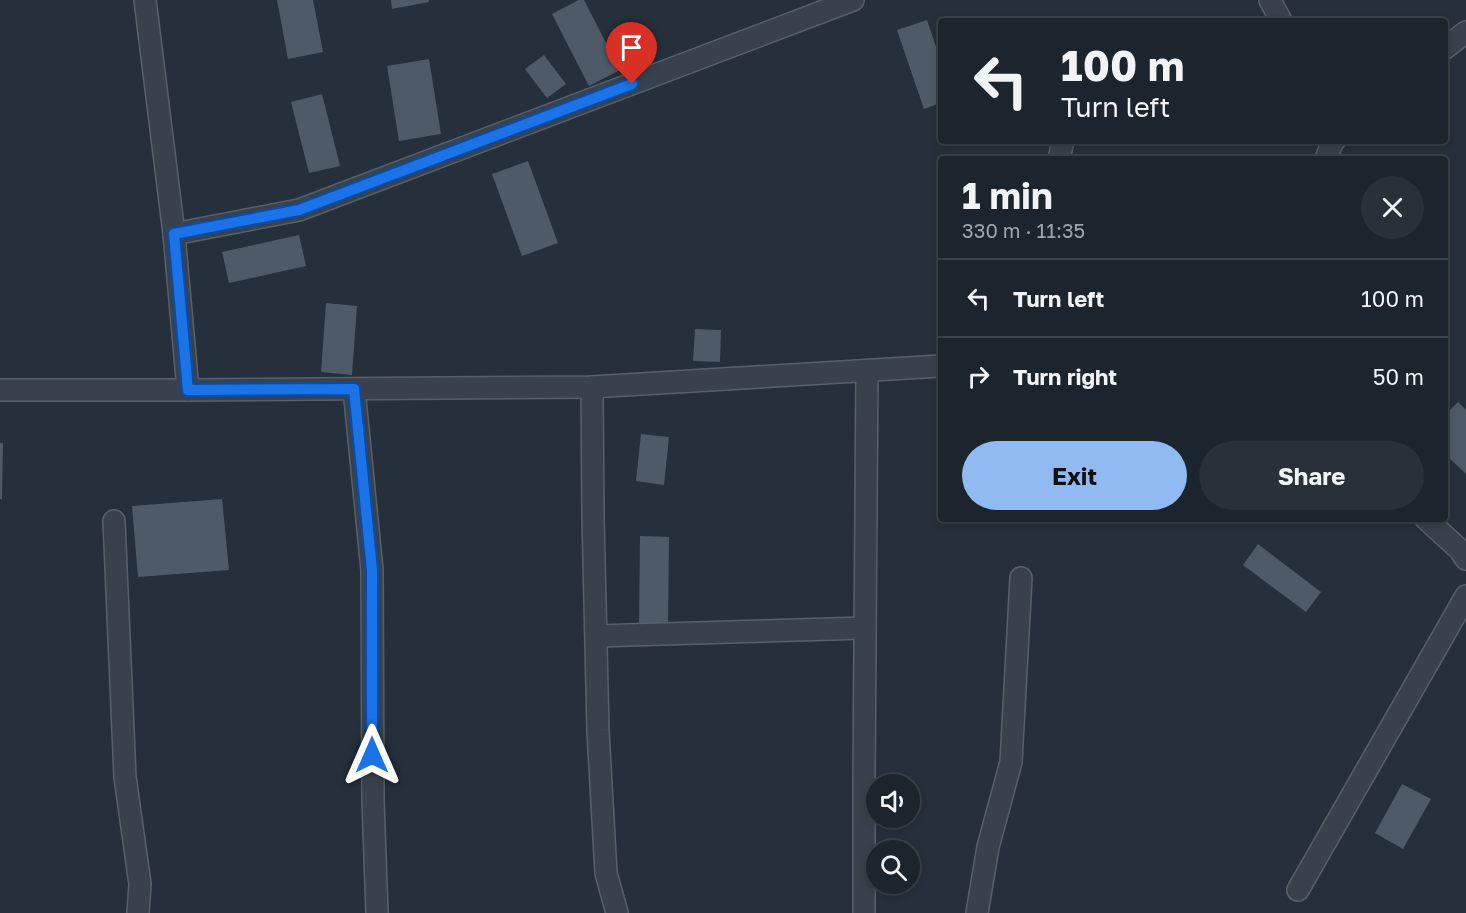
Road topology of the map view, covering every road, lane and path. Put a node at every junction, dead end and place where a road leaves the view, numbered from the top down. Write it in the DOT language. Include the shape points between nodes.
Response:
graph roads {
  1 [pos="853,0"];
  2 [pos="1270,0"];
  3 [pos="149,1"];
  4 [pos="1279,18"];
  5 [pos="1466,32"];
  6 [pos="1448,47"];
  7 [pos="174,234"];
  8 [pos="938,366"];
  9 [pos="867,371"];
  10 [pos="592,387"];
  11 [pos="354,389"];
  12 [pos="0,390"];
  13 [pos="188,390"];
  14 [pos="114,521"];
  15 [pos="1430,522"];
  16 [pos="1464,551"];
  17 [pos="1021,578"];
  18 [pos="1466,596"];
  19 [pos="865,628"];
  20 [pos="596,636"];
  21 [pos="1298,890"];
  22 [pos="138,913"];
  23 [pos="377,913"];
  24 [pos="617,913"];
  25 [pos="864,913"];
  26 [pos="977,913"];
  1 -- 7 [label="street" via="299,210"];
  2 -- 4 [label="street"];
  3 -- 7 [label="street"];
  5 -- 6 [label="street"];
  7 -- 13 [label="street"];
  8 -- 9 [label="street"];
  9 -- 10 [label="street"];
  9 -- 19 [label="street"];
  10 -- 11 [label="street"];
  10 -- 20 [label="street"];
  11 -- 13 [label="street"];
  11 -- 23 [label="street" via="372,570"];
  12 -- 13 [label="street"];
  14 -- 22 [label="street" via="125,777 140,884"];
  15 -- 16 [label="street"];
  17 -- 26 [label="street" via="1011,762 988,847"];
  18 -- 21 [label="street"];
  19 -- 20 [label="street"];
  19 -- 25 [label="street"];
  20 -- 24 [label="street" via="606,873"];
}
